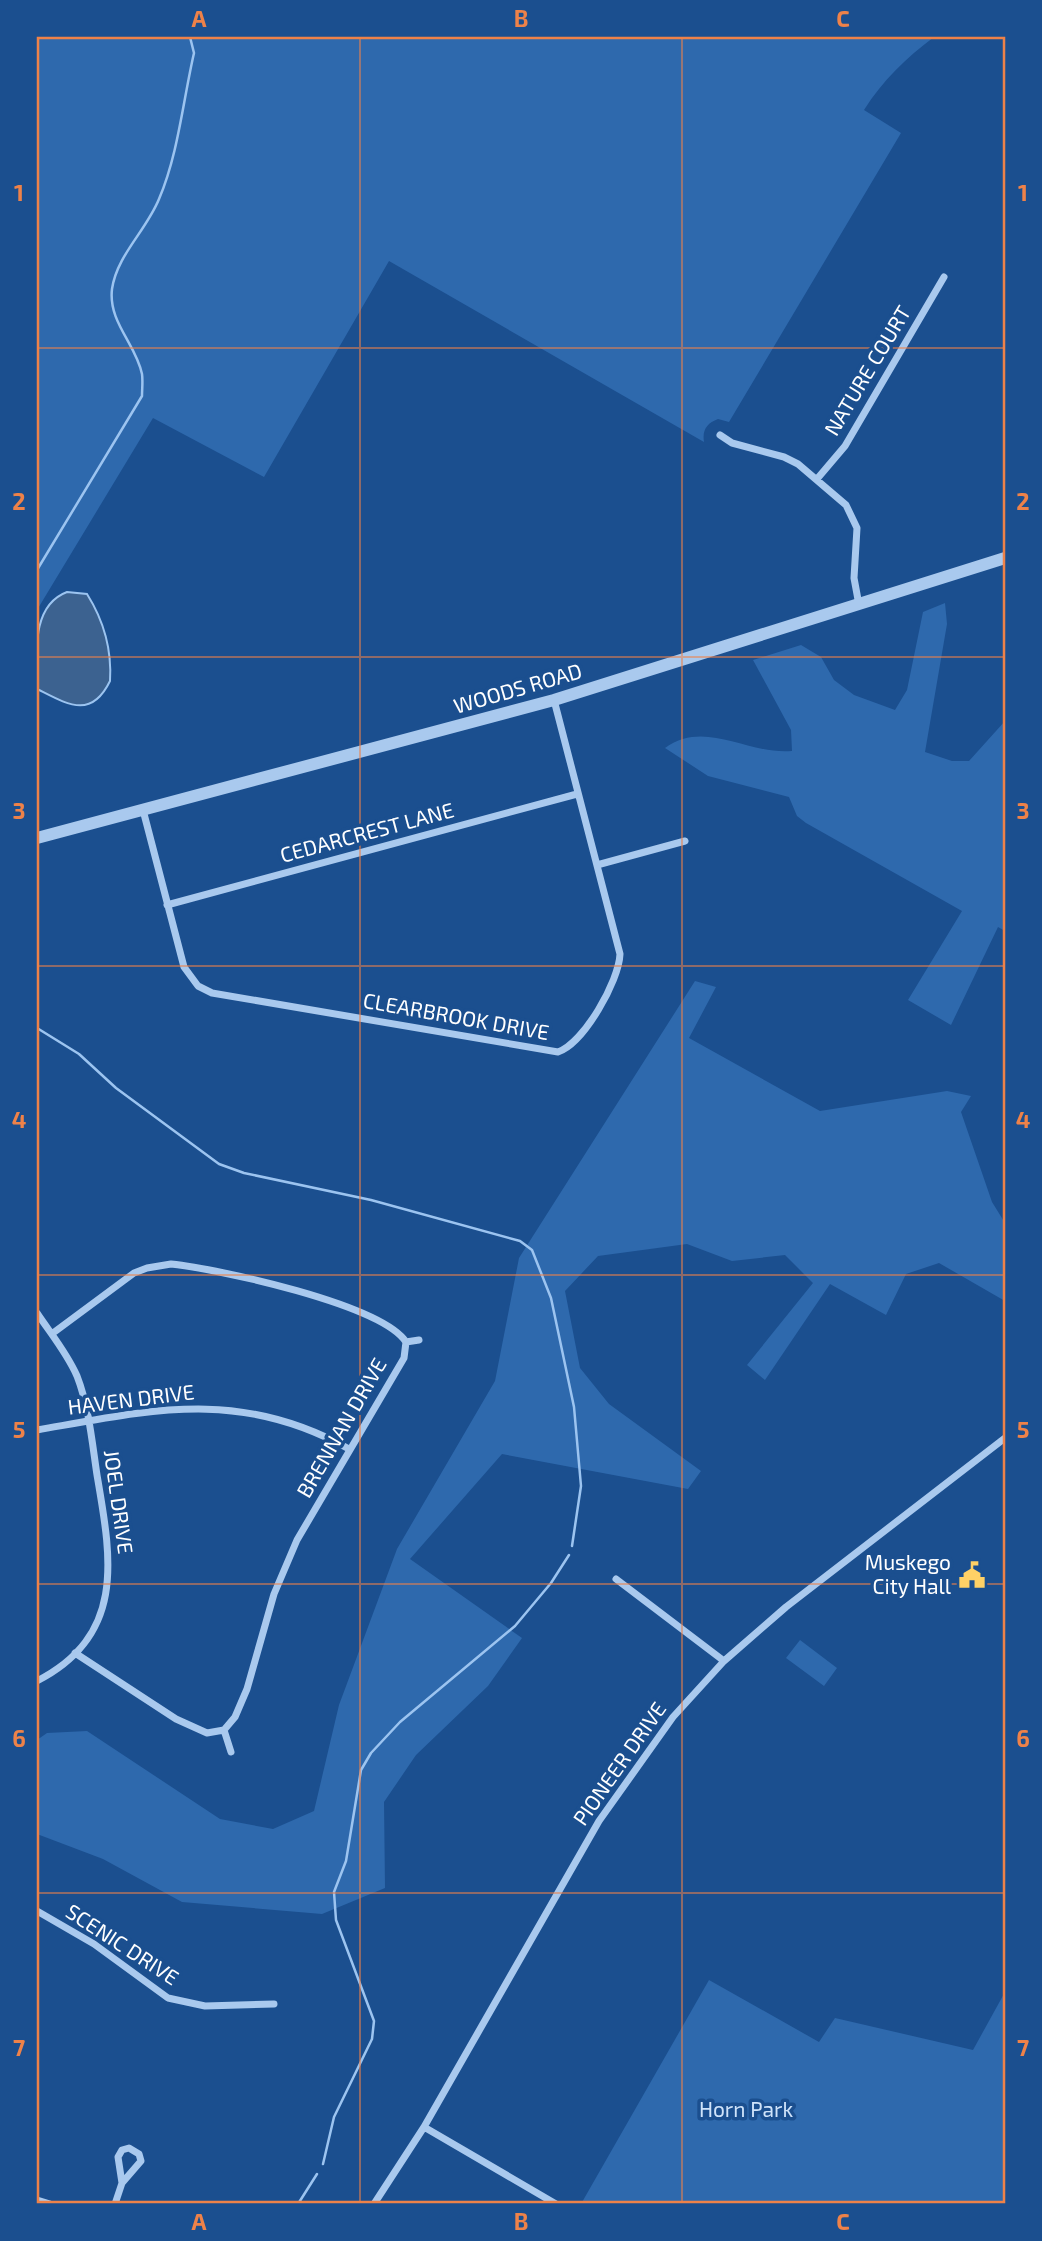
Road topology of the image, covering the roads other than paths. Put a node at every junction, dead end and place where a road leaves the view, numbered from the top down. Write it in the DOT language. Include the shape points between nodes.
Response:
graph roads {
  1 [pos="944,277"];
  2 [pos="720,435"];
  3 [pos="817,479"];
  4 [pos="1005,558"];
  5 [pos="859,605"];
  6 [pos="554,700"];
  7 [pos="577,794"];
  8 [pos="143,810"];
  9 [pos="37,838"];
  10 [pos="685,841"];
  11 [pos="597,865"];
  12 [pos="167,905"];
  13 [pos="37,1313"];
  14 [pos="53,1333"];
  15 [pos="419,1340"];
  16 [pos="406,1342"];
  17 [pos="88,1421"];
  18 [pos="37,1430"];
  19 [pos="1005,1438"];
  20 [pos="349,1449"];
  21 [pos="616,1579"];
  22 [pos="75,1653"];
  23 [pos="724,1661"];
  24 [pos="37,1681"];
  25 [pos="223,1730"];
  26 [pos="230,1752"];
  27 [pos="37,1911"];
  28 [pos="274,2004"];
  29 [pos="424,2127"];
  30 [pos="122,2183"];
  31 [pos="114,2204"];
  32 [pos="374,2204"];
  33 [pos="556,2204"];
  1 -- 3 [label="street, NATURE COURT" via="845,446"];
  2 -- 3 [label="street" via="732,443 784,457"];
  3 -- 5 [label="street" via="846,505 857,528 854,578"];
  4 -- 5 [label="street, WOODS ROAD"];
  5 -- 6 [label="street, WOODS ROAD"];
  6 -- 7 [label="street, CLEARBROOK DRIVE"];
  6 -- 8 [label="street, WOODS ROAD"];
  7 -- 11 [label="street, CLEARBROOK DRIVE"];
  7 -- 12 [label="street, CEDARCREST LANE"];
  8 -- 9 [label="street, WOODS ROAD"];
  8 -- 12 [label="street, CLEARBROOK DRIVE"];
  10 -- 11 [label="street"];
  11 -- 12 [label="street, CLEARBROOK DRIVE" via="619,963 610,988 579,1039 568,1049 550,1053 205,990 190,979 184,967"];
  13 -- 14 [label="street, JOEL DRIVE"];
  14 -- 16 [label="street, BRENNAN DRIVE" via="134,1273 171,1264 338,1303 394,1330"];
  14 -- 17 [label="street, JOEL DRIVE" via="75,1373"];
  15 -- 16 [label="street"];
  16 -- 20 [label="street, BRENNAN DRIVE" via="404,1358"];
  17 -- 18 [label="street, HAVEN DRIVE"];
  17 -- 20 [label="street, HAVEN DRIVE" via="175,1408 218,1408 305,1427"];
  17 -- 22 [label="street, JOEL DRIVE" via="110,1568 100,1613"];
  19 -- 23 [label="street, PIONEER DRIVE" via="898,1517"];
  20 -- 25 [label="street, BRENNAN DRIVE" via="286,1563 247,1689 236,1717"];
  21 -- 23 [label="street"];
  22 -- 24 [label="street, JOEL DRIVE"];
  22 -- 25 [label="street" via="176,1719 207,1733"];
  23 -- 29 [label="street, PIONEER DRIVE" via="629,1775"];
  25 -- 26 [label="street"];
  27 -- 28 [label="street, SCENIC DRIVE" via="94,1944 168,1998 205,2006"];
  29 -- 32 [label="street, PIONEER DRIVE"];
  29 -- 33 [label="street"];
  30 -- 30 [label="street" via="141,2161 132,2149 125,2148 118,2157"];
  30 -- 31 [label="street"];
}
